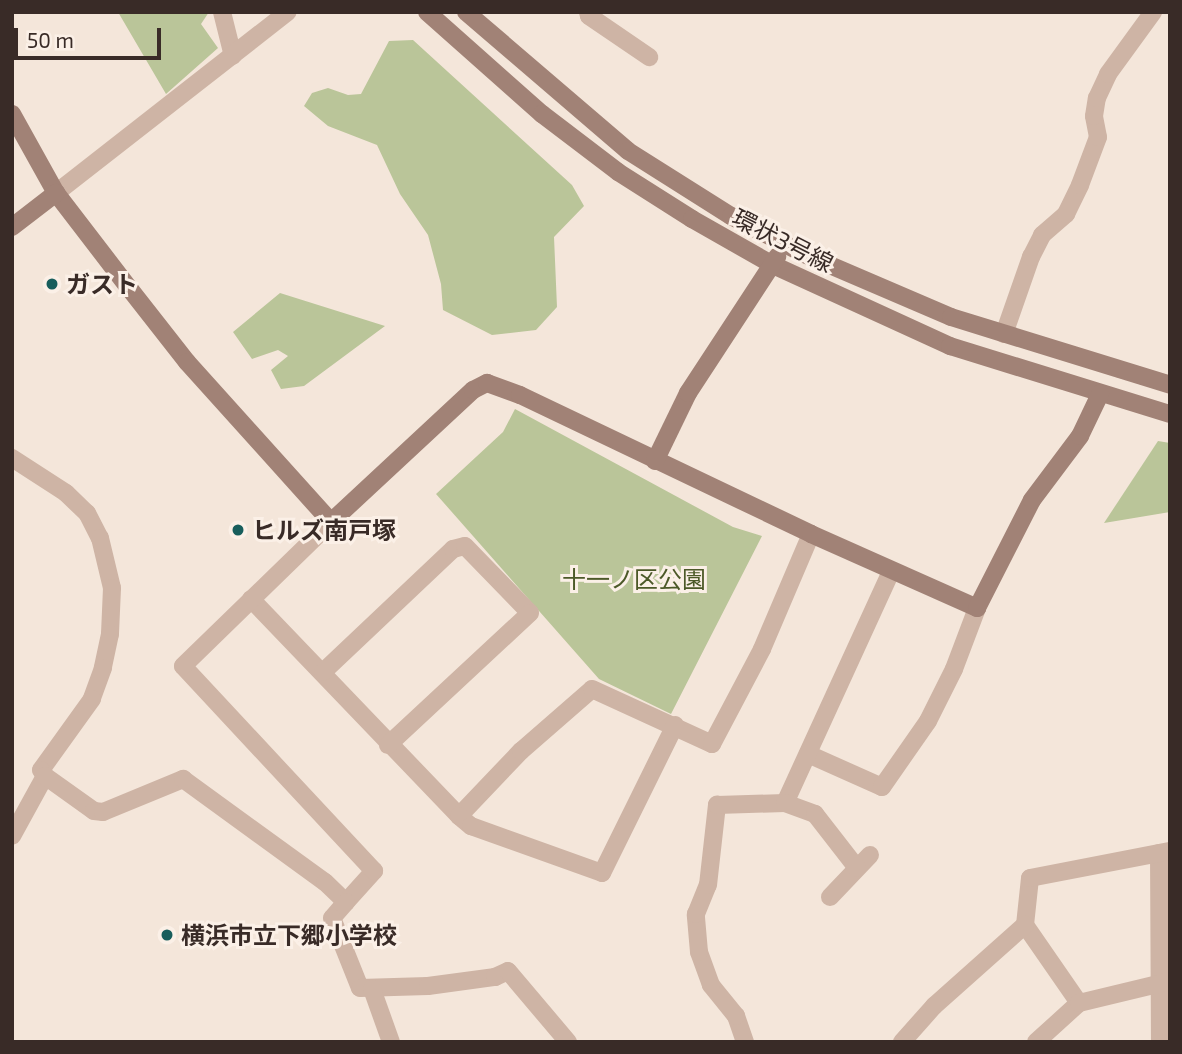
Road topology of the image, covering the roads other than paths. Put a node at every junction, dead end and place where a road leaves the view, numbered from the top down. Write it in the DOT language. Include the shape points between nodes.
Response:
graph roads {
  1 [pos="222,12"];
  2 [pos="288,12"];
  3 [pos="466,12"];
  4 [pos="588,12"];
  5 [pos="1153,12"];
  6 [pos="429,14"];
  7 [pos="233,56"];
  8 [pos="649,57"];
  9 [pos="12,114"];
  10 [pos="56,193"];
  11 [pos="12,227"];
  12 [pos="784,244"];
  13 [pos="773,265"];
  14 [pos="1004,334"];
  15 [pos="1162,382"];
  16 [pos="1100,394"];
  17 [pos="1170,414"];
  18 [pos="12,458"];
  19 [pos="655,461"];
  20 [pos="331,522"];
  21 [pos="811,534"];
  22 [pos="891,571"];
  23 [pos="251,599"];
  24 [pos="977,608"];
  25 [pos="323,672"];
  26 [pos="675,726"];
  27 [pos="388,745"];
  28 [pos="808,754"];
  29 [pos="45,776"];
  30 [pos="785,803"];
  31 [pos="458,816"];
  32 [pos="12,836"];
  33 [pos="1165,852"];
  34 [pos="870,855"];
  35 [pos="857,868"];
  36 [pos="830,897"];
  37 [pos="346,902"];
  38 [pos="1025,925"];
  39 [pos="1165,981"];
  40 [pos="372,989"];
  41 [pos="1079,1003"];
  42 [pos="391,1042"];
  43 [pos="568,1042"];
  44 [pos="745,1042"];
  45 [pos="902,1042"];
  46 [pos="1037,1042"];
  47 [pos="1160,1042"];
  1 -- 7 [label="street"];
  2 -- 7 [label="street"];
  3 -- 12 [label="street, 環状3号線" via="628,151 730,216"];
  4 -- 8 [label="street"];
  5 -- 14 [label="street" via="1108,74 1094,116 1098,137 1080,185 1066,214 1042,235"];
  6 -- 13 [label="street, 環状3号線" via="542,114 618,172"];
  7 -- 10 [label="street"];
  9 -- 10 [label="street"];
  10 -- 11 [label="street"];
  10 -- 20 [label="street" via="187,362"];
  12 -- 13 [label="street"];
  12 -- 14 [label="street, 環状3号線" via="891,292"];
  13 -- 16 [label="street, 環状3号線" via="950,346"];
  13 -- 19 [label="street" via="688,393"];
  14 -- 15 [label="street, 環状3号線"];
  16 -- 17 [label="street, 環状3号線"];
  16 -- 24 [label="street" via="1080,436 1032,500"];
  18 -- 29 [label="street" via="88,513 100,538 112,588 110,634 92,699 41,770"];
  19 -- 20 [label="street" via="487,383"];
  19 -- 21 [label="street"];
  20 -- 23 [label="street"];
  21 -- 22 [label="street"];
  21 -- 26 [label="street" via="762,649 712,744"];
  22 -- 24 [label="street"];
  22 -- 28 [label="street"];
  23 -- 25 [label="street"];
  23 -- 37 [label="street" via="183,666 374,871"];
  24 -- 28 [label="street" via="928,721 882,787"];
  25 -- 27 [label="street"];
  25 -- 27 [label="street" via="453,549 465,545 530,612"];
  26 -- 31 [label="street" via="592,689"];
  26 -- 31 [label="street" via="602,873 471,826"];
  27 -- 31 [label="street"];
  28 -- 30 [label="street"];
  29 -- 32 [label="street"];
  29 -- 37 [label="street" via="94,811 103,812 183,779 326,882"];
  30 -- 35 [label="street" via="815,814"];
  30 -- 44 [label="street" via="717,805 708,885 696,914 699,952 711,985 736,1016"];
  33 -- 38 [label="street" via="1030,878"];
  33 -- 39 [label="street"];
  34 -- 35 [label="street"];
  35 -- 36 [label="street"];
  37 -- 40 [label="street" via="331,918 332,924 360,988"];
  38 -- 41 [label="street"];
  38 -- 45 [label="street" via="934,1006"];
  39 -- 41 [label="street"];
  39 -- 47 [label="street"];
  40 -- 42 [label="street"];
  40 -- 43 [label="street" via="495,978 508,971"];
  41 -- 46 [label="street"];
}
